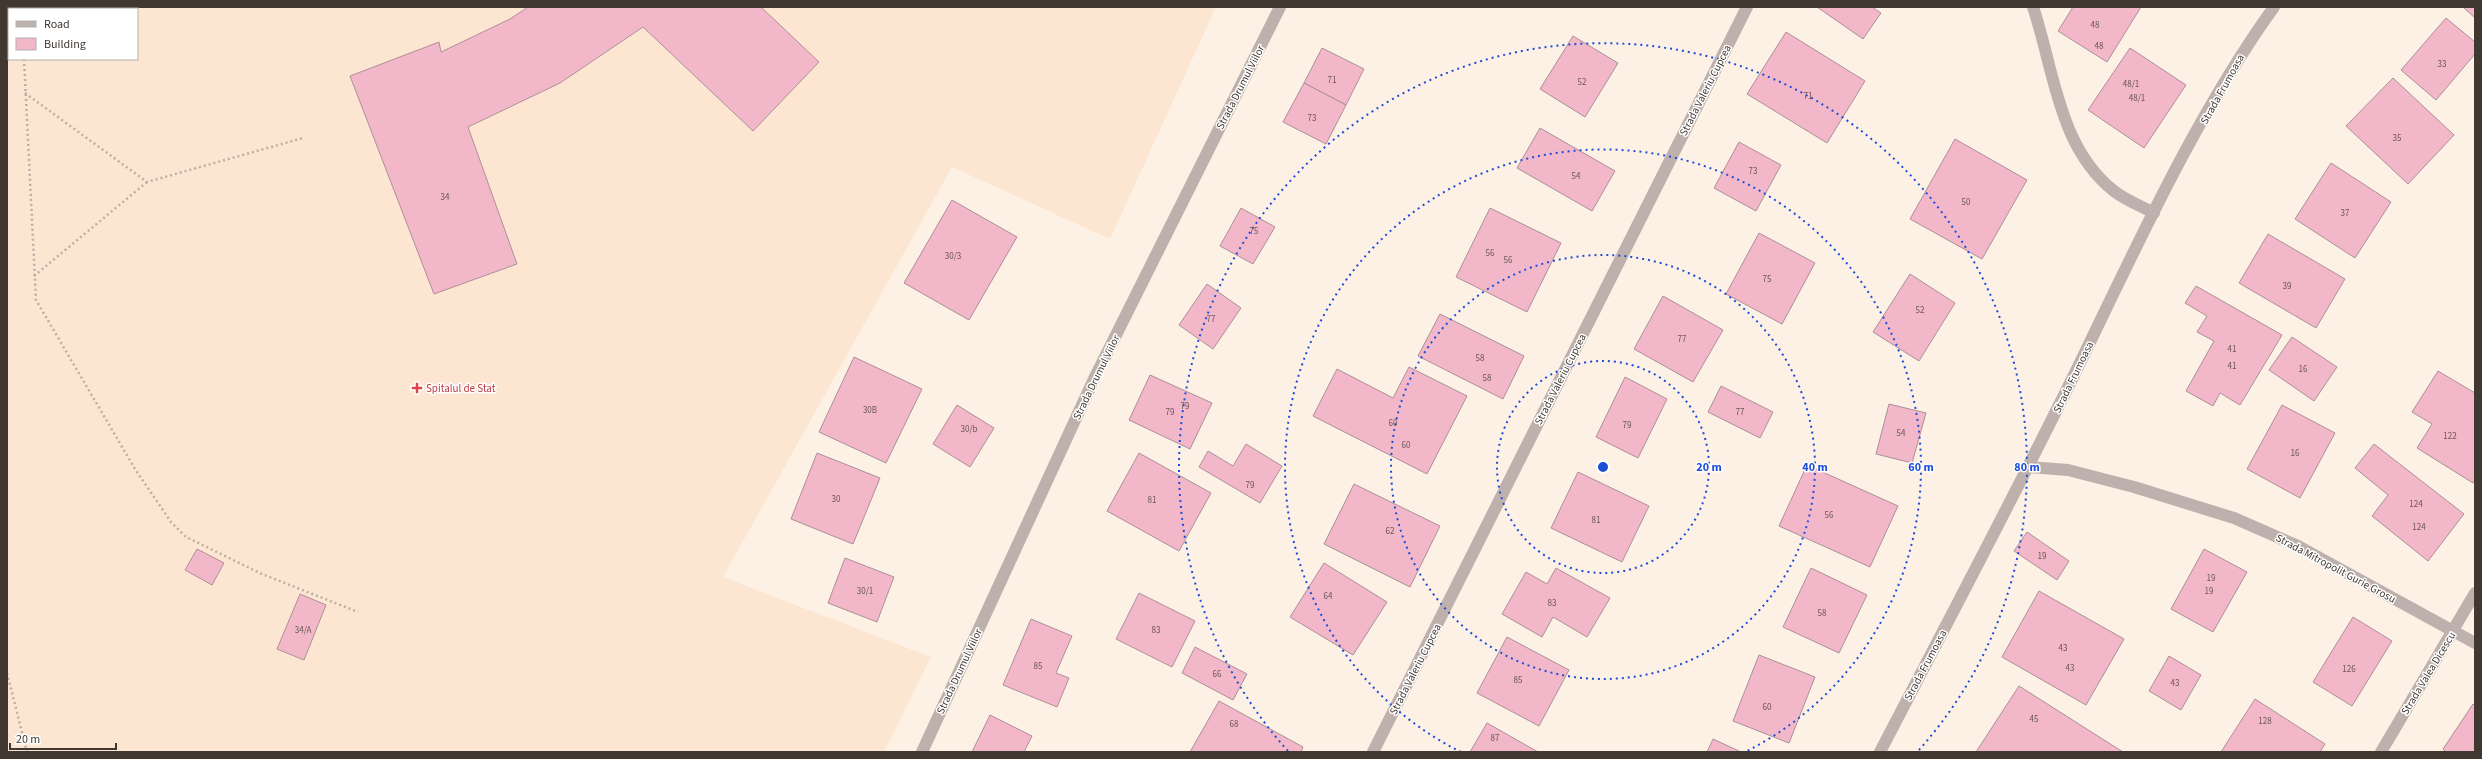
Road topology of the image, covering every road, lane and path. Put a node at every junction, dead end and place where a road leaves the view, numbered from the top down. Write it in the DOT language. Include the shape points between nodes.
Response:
graph roads {
  1 [pos="1280,7"];
  2 [pos="1747,7"];
  3 [pos="2033,7"];
  4 [pos="2274,7"];
  5 [pos="24,60"];
  6 [pos="24,92"];
  7 [pos="303,138"];
  8 [pos="147,182"];
  9 [pos="2154,213"];
  10 [pos="34,276"];
  11 [pos="2029,467"];
  12 [pos="2475,593"];
  13 [pos="358,612"];
  14 [pos="2453,630"];
  15 [pos="2475,643"];
  16 [pos="7,673"];
  17 [pos="27,752"];
  18 [pos="922,752"];
  19 [pos="1373,752"];
  20 [pos="1880,752"];
  21 [pos="2381,752"];
  1 -- 18 [label="street, Strada Drumul Viilor" via="1094,379"];
  2 -- 19 [label="street, Strada Valeriu Cupcea"];
  3 -- 9 [label="street" via="2069,131 2090,166 2114,191"];
  4 -- 9 [label="street, Strada Frumoasa" via="2240,54"];
  5 -- 6 [label="path"];
  6 -- 8 [label="path"];
  6 -- 10 [label="path"];
  7 -- 8 [label="path"];
  8 -- 10 [label="path"];
  9 -- 11 [label="street, Strada Frumoasa"];
  10 -- 13 [label="path" via="36,300 135,469 171,522 186,537 262,574"];
  11 -- 14 [label="street, Strada Mitropolit Gurie Grosu" via="2075,471 2134,486 2234,518 2298,546"];
  11 -- 20 [label="street, Strada Frumoasa"];
  12 -- 14 [label="street, Strada Valea Dicescu"];
  14 -- 15 [label="street, Strada Mitropolit Gurie Grosu"];
  14 -- 21 [label="street, Strada Valea Dicescu"];
  16 -- 17 [label="path"];
}
